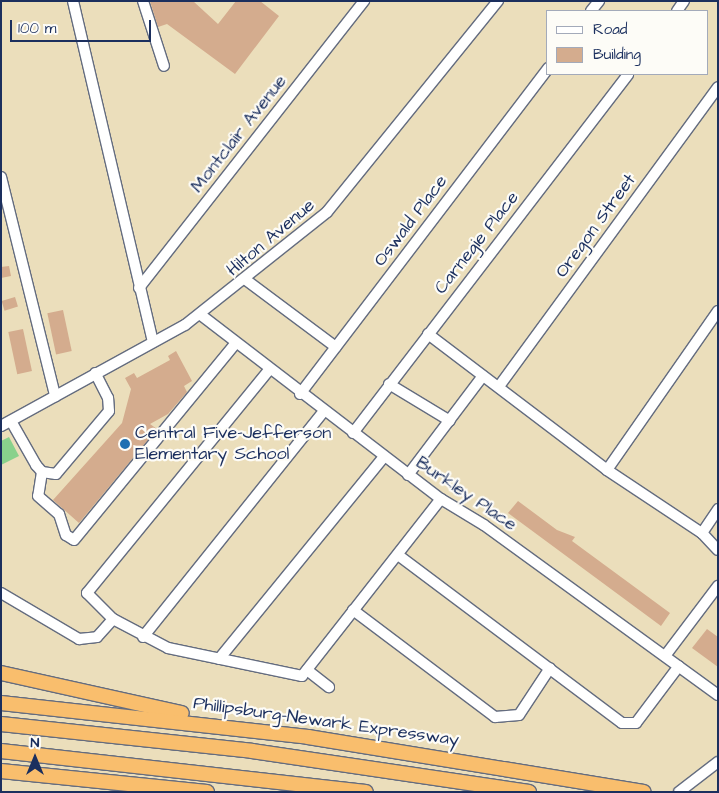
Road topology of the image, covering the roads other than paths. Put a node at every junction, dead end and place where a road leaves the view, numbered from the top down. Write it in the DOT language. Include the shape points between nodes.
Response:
graph roads {
  1 [pos="73,1"];
  2 [pos="143,1"];
  3 [pos="364,1"];
  4 [pos="498,1"];
  5 [pos="164,66"];
  6 [pos="546,71"];
  7 [pos="627,75"];
  8 [pos="718,86"];
  9 [pos="1,177"];
  10 [pos="246,280"];
  11 [pos="139,288"];
  12 [pos="718,310"];
  13 [pos="201,315"];
  14 [pos="428,334"];
  15 [pos="153,341"];
  16 [pos="235,344"];
  17 [pos="336,347"];
  18 [pos="269,370"];
  19 [pos="95,373"];
  20 [pos="483,376"];
  21 [pos="389,384"];
  22 [pos="500,385"];
  23 [pos="300,394"];
  24 [pos="55,396"];
  25 [pos="323,412"];
  26 [pos="450,421"];
  27 [pos="6,423"];
  28 [pos="353,433"];
  29 [pos="384,457"];
  30 [pos="607,470"];
  31 [pos="42,472"];
  32 [pos="408,475"];
  33 [pos="441,500"];
  34 [pos="718,509"];
  35 [pos="702,533"];
  36 [pos="718,550"];
  37 [pos="398,555"];
  38 [pos="718,586"];
  39 [pos="1,593"];
  40 [pos="353,610"];
  41 [pos="113,618"];
  42 [pos="143,637"];
  43 [pos="665,656"];
  44 [pos="219,660"];
  45 [pos="679,666"];
  46 [pos="550,668"];
  47 [pos="1,673"];
  48 [pos="304,673"];
  49 [pos="329,686"];
  50 [pos="718,695"];
  51 [pos="1,703"];
  52 [pos="1,724"];
  53 [pos="256,730"];
  54 [pos="1,751"];
  55 [pos="718,762"];
  56 [pos="1,771"];
  57 [pos="208,792"];
  58 [pos="366,792"];
  59 [pos="529,792"];
  60 [pos="644,792"];
  61 [pos="679,792"];
  1 -- 11 [label="street"];
  2 -- 5 [label="street"];
  3 -- 11 [label="street, Montclair Avenue"];
  4 -- 10 [label="street, Hilton Avenue" via="335,205"];
  6 -- 17 [label="street, Oswald Place"];
  7 -- 14 [label="street, Carnegie Place"];
  8 -- 22 [label="street, Oregon Street"];
  9 -- 24 [label="street"];
  10 -- 13 [label="street, Hilton Avenue"];
  10 -- 17 [label="street"];
  11 -- 15 [label="street"];
  12 -- 30 [label="street"];
  13 -- 15 [label="street, Hilton Avenue"];
  13 -- 16 [label="street, Burkley Place"];
  14 -- 20 [label="street"];
  14 -- 21 [label="street, Carnegie Place"];
  15 -- 19 [label="street, Hilton Avenue"];
  16 -- 18 [label="street, Burkley Place"];
  16 -- 31 [label="street" via="74,540 66,534 59,514 38,496"];
  17 -- 23 [label="street, Oswald Place"];
  18 -- 23 [label="street, Burkley Place"];
  18 -- 41 [label="street" via="87,593"];
  19 -- 24 [label="street, Hilton Avenue"];
  19 -- 31 [label="street" via="110,404 105,419 61,471"];
  20 -- 22 [label="street"];
  20 -- 26 [label="street"];
  21 -- 26 [label="street"];
  21 -- 28 [label="street, Carnegie Place"];
  22 -- 30 [label="street"];
  23 -- 25 [label="street, Burkley Place"];
  24 -- 27 [label="street, Hilton Avenue"];
  25 -- 28 [label="street, Burkley Place"];
  25 -- 42 [label="street"];
  26 -- 32 [label="street"];
  27 -- 31 [label="street"];
  28 -- 29 [label="street, Burkley Place"];
  29 -- 32 [label="street, Burkley Place"];
  29 -- 44 [label="street"];
  30 -- 35 [label="street"];
  32 -- 33 [label="street, Burkley Place"];
  33 -- 37 [label="street"];
  33 -- 43 [label="street, Burkley Place" via="484,525"];
  34 -- 35 [label="street"];
  35 -- 36 [label="street"];
  37 -- 40 [label="street"];
  37 -- 46 [label="street"];
  38 -- 43 [label="street"];
  39 -- 41 [label="street" via="79,639 97,637"];
  40 -- 46 [label="street" via="500,718 519,715"];
  40 -- 48 [label="street"];
  41 -- 42 [label="street"];
  42 -- 44 [label="street"];
  43 -- 45 [label="street, Burkley Place"];
  44 -- 48 [label="street"];
  45 -- 46 [label="street" via="631,725 622,724"];
  45 -- 50 [label="street, Burkley Place"];
  47 -- 53 [label="highway"];
  48 -- 49 [label="street"];
  51 -- 53 [label="highway, Phillipsburg-Newark Expressway"];
  52 -- 59 [label="highway" via="252,750"];
  53 -- 60 [label="highway, Phillipsburg-Newark Expressway"];
  54 -- 58 [label="highway"];
  55 -- 61 [label="street"];
  56 -- 57 [label="highway"];
}
